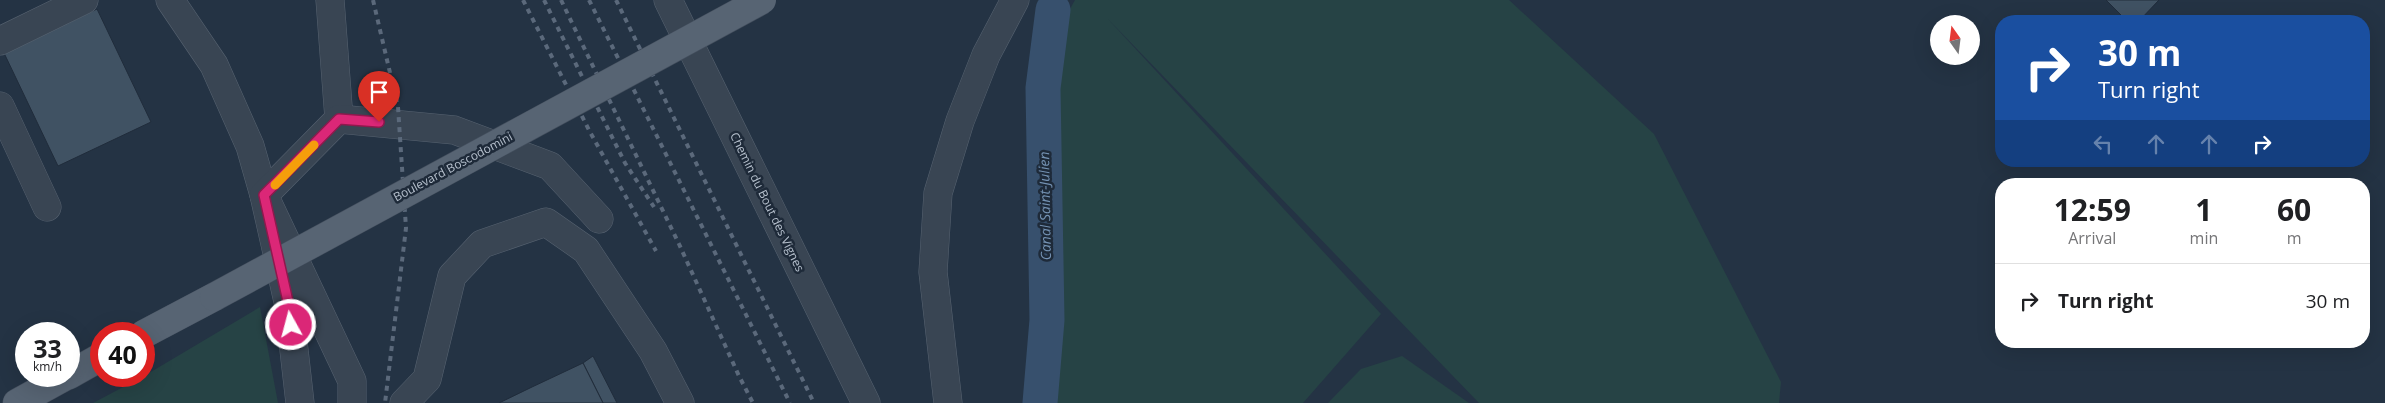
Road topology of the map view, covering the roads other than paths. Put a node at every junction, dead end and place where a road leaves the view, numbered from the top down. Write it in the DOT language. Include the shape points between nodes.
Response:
graph roads {
  1 [pos="84,0"];
  2 [pos="170,0"];
  3 [pos="330,0"];
  4 [pos="668,0"];
  5 [pos="762,0"];
  6 [pos="1015,0"];
  7 [pos="0,41"];
  8 [pos="0,106"];
  9 [pos="339,119"];
  10 [pos="264,195"];
  11 [pos="47,207"];
  12 [pos="599,219"];
  13 [pos="155,328"];
  14 [pos="47,387"];
  15 [pos="356,396"];
  16 [pos="17,403"];
  17 [pos="300,403"];
  18 [pos="404,403"];
  19 [pos="680,403"];
  20 [pos="866,403"];
  21 [pos="948,403"];
  1 -- 7 [label="street"];
  2 -- 10 [label="street" via="214,65 250,146"];
  3 -- 9 [label="street"];
  4 -- 20 [label="street, Chemin du Bout des Vignes"];
  5 -- 13 [label="main road, Boulevard Boscodomini, bridge"];
  6 -- 21 [label="street" via="983,64 960,121 938,193 933,272"];
  8 -- 11 [label="street"];
  9 -- 10 [label="street"];
  9 -- 12 [label="street" via="454,130 550,166"];
  10 -- 15 [label="street"];
  10 -- 17 [label="street" via="289,306"];
  14 -- 16 [label="main road"];
  18 -- 19 [label="street" via="427,379 452,276 482,244 546,222 586,250 653,351"];
}
